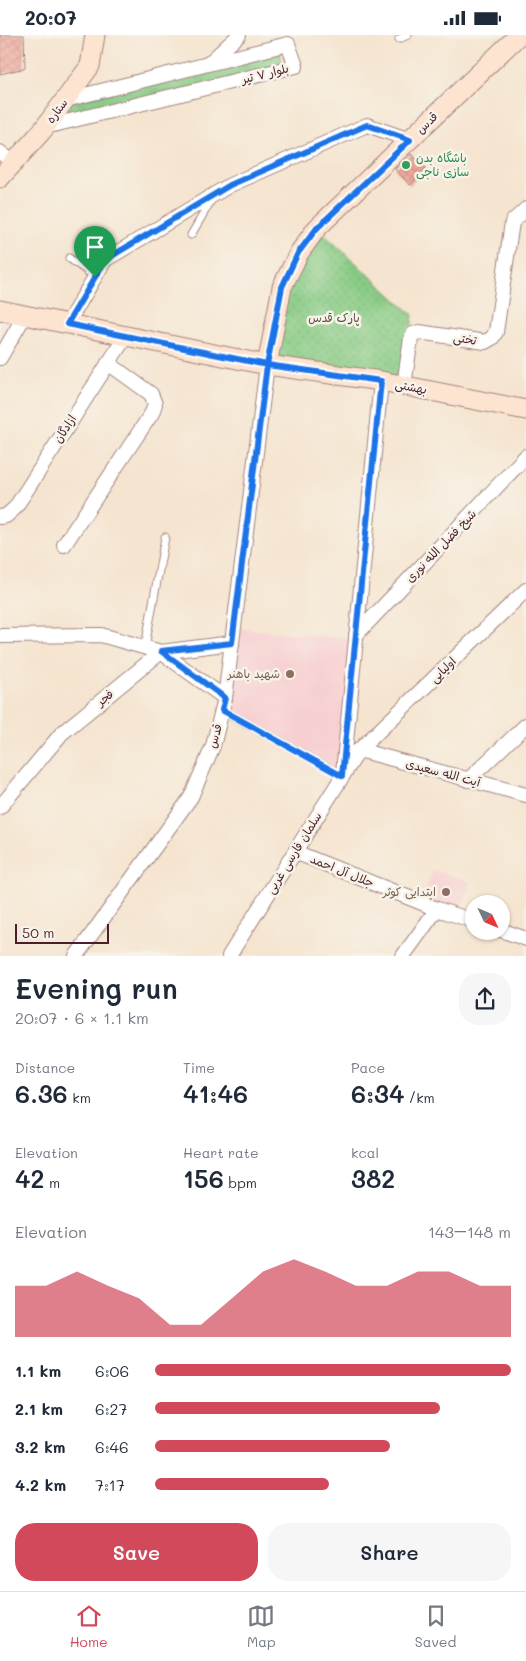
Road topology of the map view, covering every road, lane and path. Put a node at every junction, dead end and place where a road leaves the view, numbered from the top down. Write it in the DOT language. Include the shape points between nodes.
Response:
graph roads {
  1 [pos="95,35"];
  2 [pos="239,35"];
  3 [pos="408,35"];
  4 [pos="515,36"];
  5 [pos="399,39"];
  6 [pos="209,63"];
  7 [pos="65,100"];
  8 [pos="46,127"];
  9 [pos="410,140"];
  10 [pos="7,157"];
  11 [pos="0,178"];
  12 [pos="216,193"];
  13 [pos="526,209"];
  14 [pos="191,235"];
  15 [pos="69,258"];
  16 [pos="95,277"];
  17 [pos="0,310"];
  18 [pos="25,315"];
  19 [pos="67,324"];
  20 [pos="126,336"];
  21 [pos="0,358"];
  22 [pos="108,363"];
  23 [pos="267,365"];
  24 [pos="381,381"];
  25 [pos="404,385"];
  26 [pos="526,409"];
  27 [pos="526,457"];
  28 [pos="0,517"];
  29 [pos="165,537"];
  30 [pos="64,545"];
  31 [pos="526,590"];
  32 [pos="356,635"];
  33 [pos="0,636"];
  34 [pos="232,643"];
  35 [pos="146,647"];
  36 [pos="161,651"];
  37 [pos="224,704"];
  38 [pos="526,725"];
  39 [pos="359,750"];
  40 [pos="342,776"];
  41 [pos="468,780"];
  42 [pos="526,795"];
  43 [pos="0,807"];
  44 [pos="294,852"];
  45 [pos="437,909"];
  46 [pos="465,918"];
  47 [pos="510,933"];
  48 [pos="526,939"];
  49 [pos="76,956"];
  50 [pos="229,956"];
  51 [pos="403,956"];
  1 -- 7 [label="street, ستاره" via="90,66"];
  2 -- 6 [label="street"];
  3 -- 5 [label="lane"];
  4 -- 9 [label="street, قدس"];
  6 -- 7 [label="street, بلوار ۷ تیر"];
  6 -- 8 [label="street, بلوار ۷ تیر" via="288,44 296,66"];
  7 -- 8 [label="street, ستاره"];
  8 -- 10 [label="street, ستاره"];
  9 -- 12 [label="street" via="367,125"];
  9 -- 23 [label="street, قدس" via="317,228 298,253 282,287"];
  10 -- 11 [label="street, ستاره"];
  12 -- 14 [label="lane"];
  12 -- 16 [label="street" via="105,260"];
  13 -- 25 [label="street, تختی" via="512,222 496,332 492,338 485,342 419,332 414,334"];
  15 -- 16 [label="lane"];
  16 -- 19 [label="street"];
  17 -- 18 [label="street, بهشتی"];
  18 -- 19 [label="street, بهشتی"];
  18 -- 21 [label="street"];
  19 -- 20 [label="street, بهشتی"];
  20 -- 22 [label="street, ازادگان"];
  20 -- 23 [label="street, بهشتی"];
  22 -- 28 [label="street, ازادگان" via="15,508"];
  22 -- 30 [label="street" via="151,394 155,404"];
  23 -- 24 [label="street, بهشتی"];
  23 -- 34 [label="street, قدس"];
  24 -- 25 [label="street, بهشتی"];
  24 -- 32 [label="street"];
  25 -- 26 [label="street, بهشتی"];
  27 -- 32 [label="street, شیخ فضل الله نوری"];
  29 -- 35 [label="lane"];
  31 -- 39 [label="street, اولیایی"];
  32 -- 40 [label="street"];
  33 -- 35 [label="street" via="101,635"];
  34 -- 36 [label="street"];
  34 -- 37 [label="street, قدس"];
  35 -- 36 [label="street"];
  36 -- 37 [label="street"];
  36 -- 43 [label="street, فجر" via="62,733"];
  37 -- 40 [label="lane"];
  37 -- 49 [label="street, قدس" via="213,747 191,797"];
  38 -- 41 [label="street"];
  39 -- 40 [label="street, سلمان فارسی غربی"];
  39 -- 41 [label="street, آیت الله سعیدی"];
  40 -- 44 [label="street, سلمان فارسی غربی"];
  41 -- 42 [label="street, آیت الله سعیدی"];
  44 -- 45 [label="street, جلال آل احمد"];
  44 -- 50 [label="street, سلمان فارسی غربی"];
  45 -- 46 [label="street, جلال آل احمد"];
  45 -- 51 [label="street"];
  47 -- 48 [label="street"];
}
